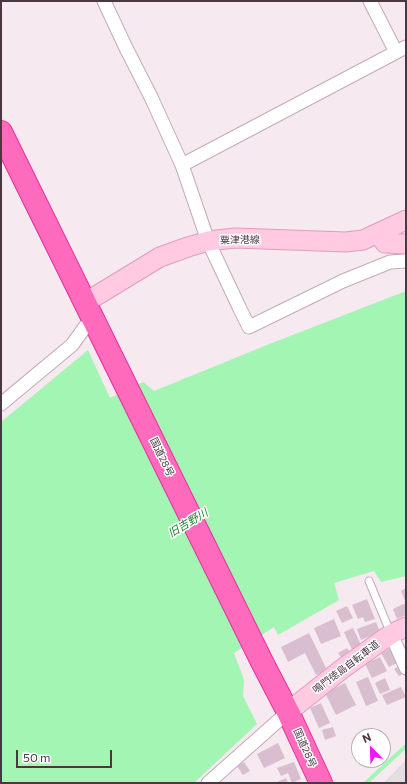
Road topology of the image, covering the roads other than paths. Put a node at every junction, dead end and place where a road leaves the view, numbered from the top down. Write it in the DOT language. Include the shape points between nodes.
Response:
graph roads {
  1 [pos="104,1"];
  2 [pos="370,1"];
  3 [pos="401,49"];
  4 [pos="1,132"];
  5 [pos="182,165"];
  6 [pos="406,220"];
  7 [pos="378,233"];
  8 [pos="208,241"];
  9 [pos="406,244"];
  10 [pos="406,261"];
  11 [pos="90,311"];
  12 [pos="1,404"];
  13 [pos="370,581"];
  14 [pos="398,631"];
  15 [pos="406,668"];
  16 [pos="288,712"];
  17 [pos="208,783"];
  18 [pos="321,783"];
  1 -- 5 [label="street"];
  2 -- 3 [label="street"];
  3 -- 5 [label="street"];
  4 -- 11 [label="highway, 国道28号"];
  5 -- 8 [label="street"];
  6 -- 7 [label="main road, 粟津港線"];
  7 -- 8 [label="main road, 粟津港線" via="363,240 346,242 235,238"];
  7 -- 9 [label="main road" via="385,243"];
  8 -- 10 [label="street" via="249,327 343,281 390,262"];
  8 -- 11 [label="main road, 粟津港線" via="160,258"];
  11 -- 12 [label="street" via="85,327 72,345"];
  11 -- 16 [label="highway, 国道28号"];
  13 -- 14 [label="lane"];
  14 -- 15 [label="street"];
  14 -- 16 [label="main road, 鳴門徳島自転車道" via="342,669"];
  16 -- 17 [label="street"];
  16 -- 18 [label="highway, 国道28号"];
}
